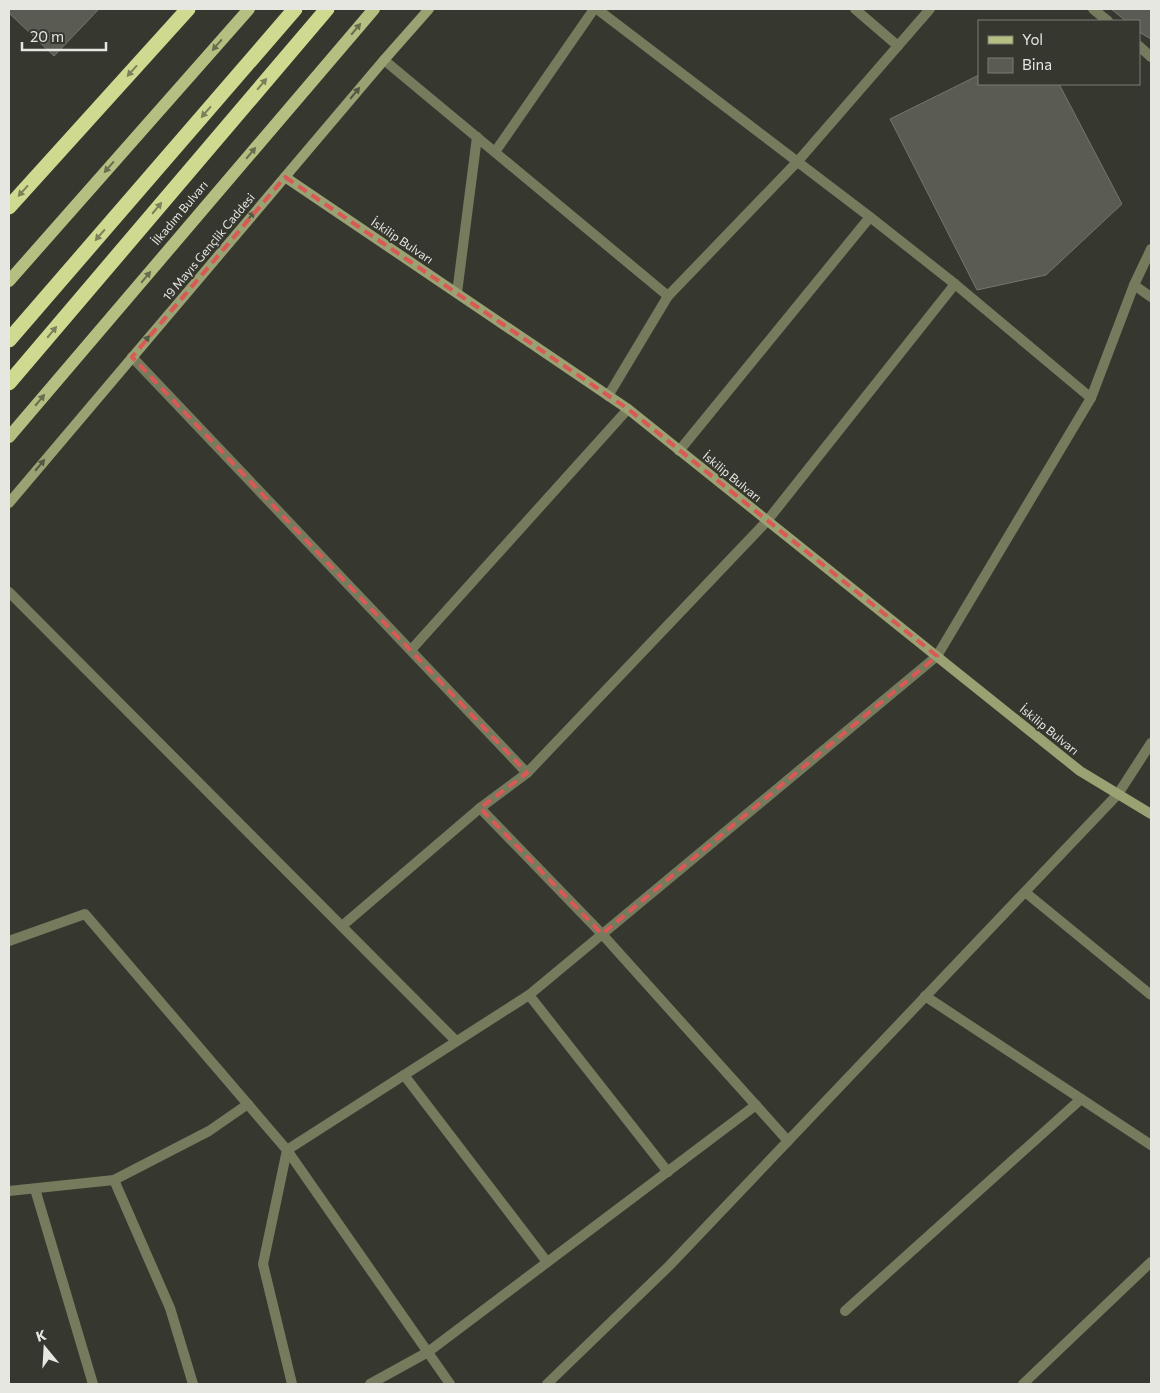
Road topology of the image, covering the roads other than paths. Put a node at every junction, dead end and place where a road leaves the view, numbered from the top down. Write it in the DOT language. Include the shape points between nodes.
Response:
graph roads {
  1 [pos="188,9"];
  2 [pos="249,9"];
  3 [pos="295,9"];
  4 [pos="327,9"];
  5 [pos="374,9"];
  6 [pos="429,9"];
  7 [pos="596,9"];
  8 [pos="855,9"];
  9 [pos="930,9"];
  10 [pos="1093,9"];
  11 [pos="1107,20"];
  12 [pos="898,46"];
  13 [pos="1140,47"];
  14 [pos="1151,57"];
  15 [pos="384,60"];
  16 [pos="477,137"];
  17 [pos="495,152"];
  18 [pos="798,161"];
  19 [pos="284,177"];
  20 [pos="9,207"];
  21 [pos="870,217"];
  22 [pos="1151,250"];
  23 [pos="9,281"];
  24 [pos="955,284"];
  25 [pos="1134,285"];
  26 [pos="457,294"];
  27 [pos="668,296"];
  28 [pos="1151,297"];
  29 [pos="9,340"];
  30 [pos="132,357"];
  31 [pos="9,382"];
  32 [pos="608,396"];
  33 [pos="1091,398"];
  34 [pos="628,409"];
  35 [pos="9,437"];
  36 [pos="680,451"];
  37 [pos="9,502"];
  38 [pos="767,521"];
  39 [pos="9,592"];
  40 [pos="411,650"];
  41 [pos="937,656"];
  42 [pos="1151,743"];
  43 [pos="527,773"];
  44 [pos="1118,794"];
  45 [pos="480,808"];
  46 [pos="1151,814"];
  47 [pos="1025,892"];
  48 [pos="342,926"];
  49 [pos="602,934"];
  50 [pos="9,941"];
  51 [pos="529,995"];
  52 [pos="1151,995"];
  53 [pos="925,996"];
  54 [pos="456,1041"];
  55 [pos="404,1075"];
  56 [pos="1081,1099"];
  57 [pos="248,1104"];
  58 [pos="756,1106"];
  59 [pos="788,1141"];
  60 [pos="1151,1145"];
  61 [pos="287,1150"];
  62 [pos="668,1172"];
  63 [pos="114,1180"];
  64 [pos="35,1189"];
  65 [pos="9,1191"];
  66 [pos="547,1262"];
  67 [pos="1151,1262"];
  68 [pos="845,1310"];
  69 [pos="428,1352"];
  70 [pos="93,1384"];
  71 [pos="193,1384"];
  72 [pos="292,1384"];
  73 [pos="370,1384"];
  74 [pos="450,1384"];
  75 [pos="547,1384"];
  76 [pos="1023,1384"];
  1 -- 20 [label="highway, one-way"];
  2 -- 23 [label="main road, one-way"];
  3 -- 29 [label="highway, one-way"];
  31 -- 4 [label="highway, İlkadım Bulvarı, one-way"];
  35 -- 5 [label="main road, İlkadım Bulvarı, one-way"];
  6 -- 15 [label="main road, 19 Mayıs Gençlik Caddesi"];
  7 -- 17 [label="street"];
  7 -- 18 [label="street"];
  8 -- 12 [label="street"];
  9 -- 12 [label="street"];
  10 -- 11 [label="street"];
  12 -- 18 [label="street"];
  13 -- 14 [label="street"];
  15 -- 16 [label="street"];
  19 -- 15 [label="main road, 19 Mayıs Gençlik Caddesi, one-way"];
  16 -- 17 [label="street"];
  16 -- 26 [label="street"];
  17 -- 27 [label="street"];
  18 -- 21 [label="street"];
  18 -- 27 [label="street"];
  19 -- 26 [label="main road, İskilip Bulvarı"];
  30 -- 19 [label="main road, 19 Mayıs Gençlik Caddesi, one-way"];
  21 -- 24 [label="street"];
  21 -- 36 [label="street"];
  22 -- 25 [label="street"];
  24 -- 33 [label="street"];
  24 -- 38 [label="street"];
  25 -- 28 [label="street"];
  25 -- 33 [label="street"];
  26 -- 32 [label="main road, İskilip Bulvarı"];
  27 -- 32 [label="street"];
  37 -- 30 [label="main road, 19 Mayıs Gençlik Caddesi, one-way"];
  30 -- 40 [label="street"];
  32 -- 34 [label="main road, İskilip Bulvarı"];
  33 -- 41 [label="street"];
  34 -- 36 [label="main road, İskilip Bulvarı"];
  34 -- 40 [label="street"];
  36 -- 38 [label="main road, İskilip Bulvarı"];
  38 -- 41 [label="main road, İskilip Bulvarı"];
  38 -- 43 [label="street"];
  39 -- 48 [label="street"];
  40 -- 43 [label="street"];
  41 -- 44 [label="main road, İskilip Bulvarı" via="1080,771"];
  41 -- 49 [label="street"];
  42 -- 44 [label="street"];
  43 -- 45 [label="street"];
  44 -- 46 [label="main road, İskilip Bulvarı"];
  44 -- 47 [label="street"];
  45 -- 48 [label="street"];
  45 -- 49 [label="street"];
  47 -- 52 [label="street"];
  47 -- 53 [label="street"];
  48 -- 54 [label="street"];
  49 -- 51 [label="street"];
  49 -- 58 [label="street"];
  50 -- 57 [label="street" via="85,914"];
  51 -- 54 [label="street"];
  51 -- 62 [label="street"];
  53 -- 56 [label="street"];
  53 -- 59 [label="street"];
  54 -- 55 [label="street"];
  55 -- 61 [label="street"];
  55 -- 66 [label="street"];
  56 -- 60 [label="street"];
  56 -- 68 [label="street"];
  57 -- 61 [label="street"];
  57 -- 63 [label="street" via="209,1131"];
  58 -- 59 [label="street"];
  58 -- 62 [label="street"];
  59 -- 75 [label="street" via="669,1266"];
  61 -- 69 [label="street"];
  61 -- 72 [label="street" via="263,1264"];
  62 -- 66 [label="street"];
  63 -- 64 [label="street"];
  63 -- 71 [label="street" via="170,1308"];
  64 -- 65 [label="street"];
  64 -- 70 [label="street"];
  66 -- 69 [label="street"];
  67 -- 76 [label="street"];
  69 -- 73 [label="street"];
  69 -- 74 [label="street"];
}
